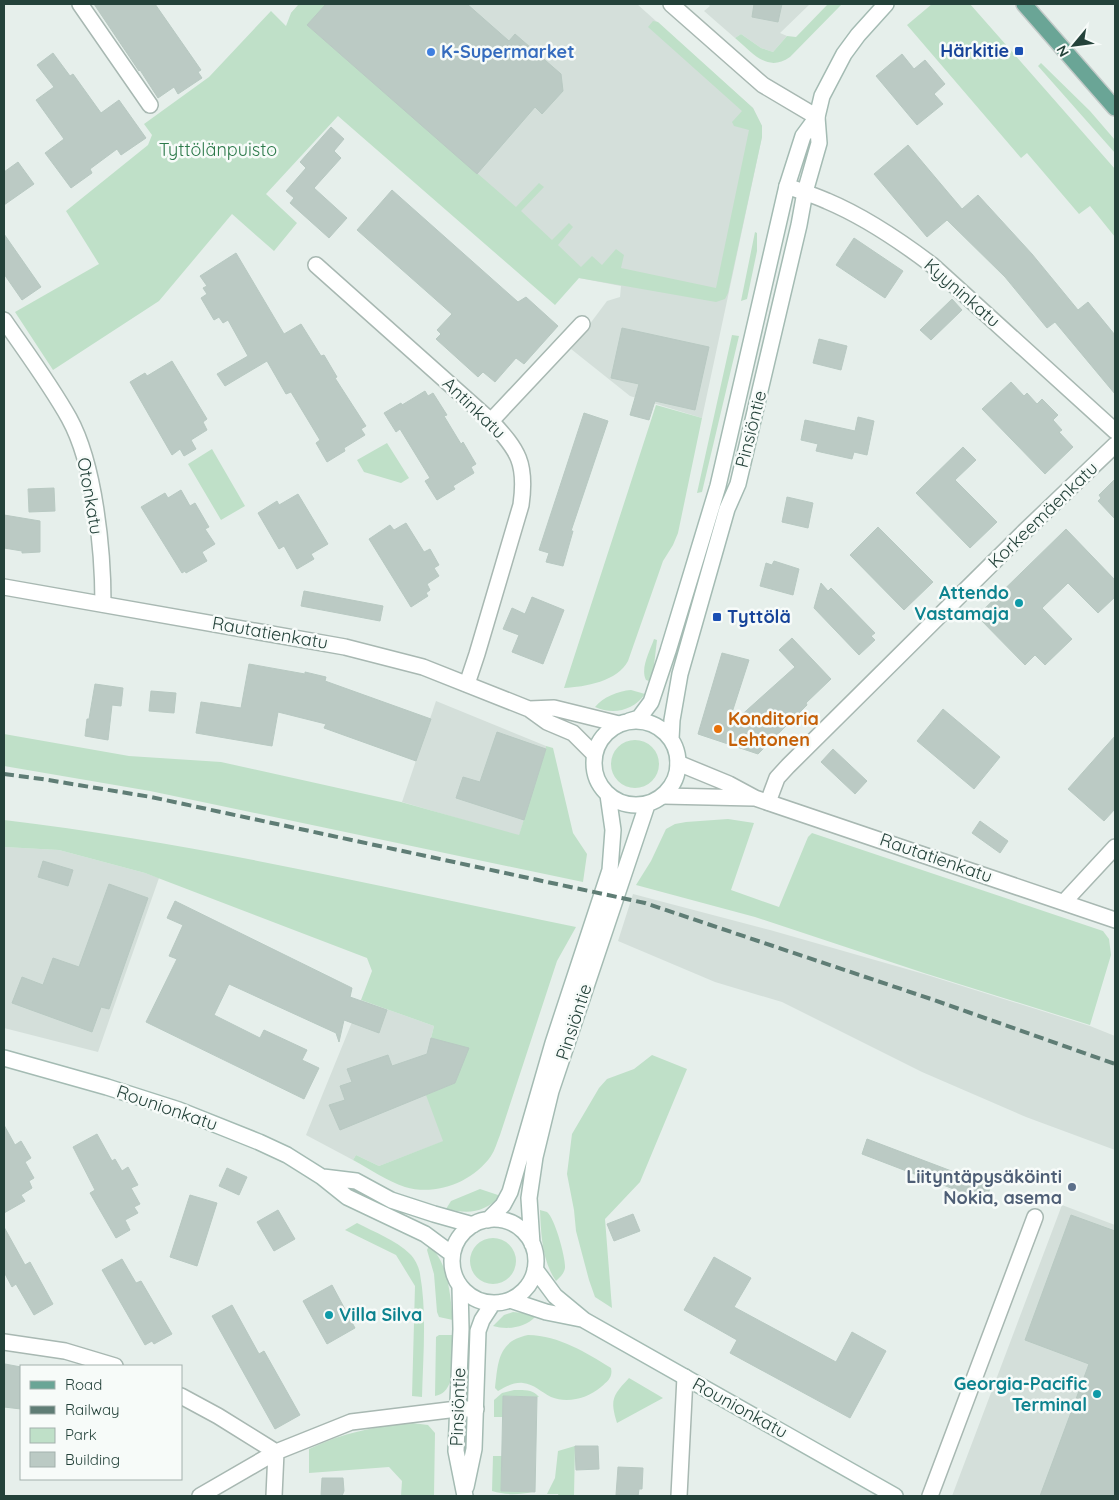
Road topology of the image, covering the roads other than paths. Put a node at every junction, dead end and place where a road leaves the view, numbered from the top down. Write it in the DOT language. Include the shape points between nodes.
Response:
graph roads {
  1 [pos="80,4"];
  2 [pos="671,4"];
  3 [pos="886,4"];
  4 [pos="1024,4"];
  5 [pos="150,104"];
  6 [pos="1115,108"];
  7 [pos="817,117"];
  8 [pos="787,186"];
  9 [pos="805,192"];
  10 [pos="316,265"];
  11 [pos="4,320"];
  12 [pos="582,324"];
  13 [pos="491,421"];
  14 [pos="1115,431"];
  15 [pos="1115,445"];
  16 [pos="4,587"];
  17 [pos="103,604"];
  18 [pos="467,684"];
  19 [pos="529,709"];
  20 [pos="624,723"];
  21 [pos="671,739"];
  22 [pos="594,754"];
  23 [pos="678,763"];
  24 [pos="608,796"];
  25 [pos="663,796"];
  26 [pos="762,800"];
  27 [pos="647,805"];
  28 [pos="1115,847"];
  29 [pos="1064,902"];
  30 [pos="1115,920"];
  31 [pos="4,1058"];
  32 [pos="322,1177"];
  33 [pos="1036,1217"];
  34 [pos="488,1220"];
  35 [pos="473,1225"];
  36 [pos="532,1244"];
  37 [pos="452,1254"];
  38 [pos="535,1269"];
  39 [pos="460,1287"];
  40 [pos="510,1300"];
  41 [pos="493,1303"];
  42 [pos="584,1320"];
  43 [pos="4,1342"];
  44 [pos="113,1365"];
  45 [pos="685,1377"];
  46 [pos="182,1397"];
  47 [pos="457,1409"];
  48 [pos="476,1409"];
  49 [pos="276,1452"];
  50 [pos="200,1496"];
  51 [pos="274,1496"];
  52 [pos="465,1496"];
  53 [pos="679,1496"];
  54 [pos="895,1496"];
  55 [pos="930,1496"];
  1 -- 5 [label="street"];
  2 -- 7 [label="street" via="763,86"];
  3 -- 7 [label="street, Pinsiöntie" via="844,54 822,96"];
  4 -- 6 [label="main road"];
  7 -- 8 [label="street, Pinsiöntie" via="803,136"];
  7 -- 9 [label="street, Pinsiöntie" via="819,143"];
  8 -- 9 [label="street, Kyyninkatu"];
  8 -- 20 [label="street, Pinsiöntie" via="718,486 655,694 639,718"];
  9 -- 14 [label="street, Kyyninkatu" via="866,220 932,265"];
  9 -- 21 [label="street, Pinsiöntie" via="748,446 680,674"];
  10 -- 13 [label="street, Antinkatu"];
  11 -- 17 [label="street, Otonkatu" via="56,396 82,450 97,516"];
  12 -- 13 [label="street"];
  13 -- 18 [label="street, Antinkatu" via="515,449 523,490"];
  15 -- 26 [label="street, Korkeemäenkatu" via="788,766"];
  16 -- 17 [label="street, Rautatienkatu"];
  17 -- 18 [label="street, Rautatienkatu" via="345,647 422,667"];
  18 -- 19 [label="street, Rautatienkatu"];
  19 -- 20 [label="street, Rautatienkatu" via="554,708"];
  19 -- 22 [label="street, Rautatienkatu" via="547,722 573,733"];
  20 -- 21 [label="street" via="640,721 651,724"];
  20 -- 22 [label="street" via="607,732"];
  21 -- 23 [label="street"];
  22 -- 24 [label="street" via="596,777"];
  23 -- 25 [label="street" via="672,786"];
  23 -- 26 [label="street, Rautatienkatu"];
  24 -- 27 [label="street" via="620,803"];
  24 -- 34 [label="street, Pinsiöntie" via="612,830 610,870 553,1043 510,1192 503,1205"];
  25 -- 26 [label="street, Rautatienkatu"];
  25 -- 27 [label="street"];
  26 -- 29 [label="street, Rautatienkatu"];
  27 -- 36 [label="street, Pinsiöntie" via="551,1091 529,1198"];
  28 -- 29 [label="street"];
  29 -- 30 [label="street, Rautatienkatu"];
  31 -- 32 [label="street, Rounionkatu" via="179,1110 287,1155"];
  32 -- 35 [label="street, Rounionkatu" via="356,1181 391,1200"];
  32 -- 37 [label="street, Rounionkatu" via="347,1197 425,1234"];
  33 -- 55 [label="street"];
  34 -- 35 [label="street"];
  34 -- 36 [label="street" via="514,1225"];
  35 -- 37 [label="street" via="463,1232"];
  36 -- 38 [label="street"];
  37 -- 39 [label="street" via="452,1266"];
  38 -- 40 [label="street" via="530,1282"];
  38 -- 42 [label="street, Rounionkatu" via="555,1296"];
  39 -- 41 [label="street" via="481,1301"];
  39 -- 47 [label="street, Pinsiöntie"];
  40 -- 41 [label="street"];
  40 -- 42 [label="street, Rounionkatu"];
  41 -- 48 [label="street, Pinsiöntie" via="478,1331"];
  42 -- 45 [label="street, Rounionkatu"];
  43 -- 44 [label="street" via="65,1351"];
  45 -- 53 [label="street"];
  45 -- 54 [label="street, Rounionkatu"];
  46 -- 49 [label="street"];
  47 -- 48 [label="street"];
  47 -- 49 [label="street" via="351,1422"];
  47 -- 52 [label="street, Pinsiöntie" via="456,1451"];
  48 -- 52 [label="street, Pinsiöntie" via="474,1449"];
  49 -- 50 [label="street"];
  49 -- 51 [label="street"];
}
